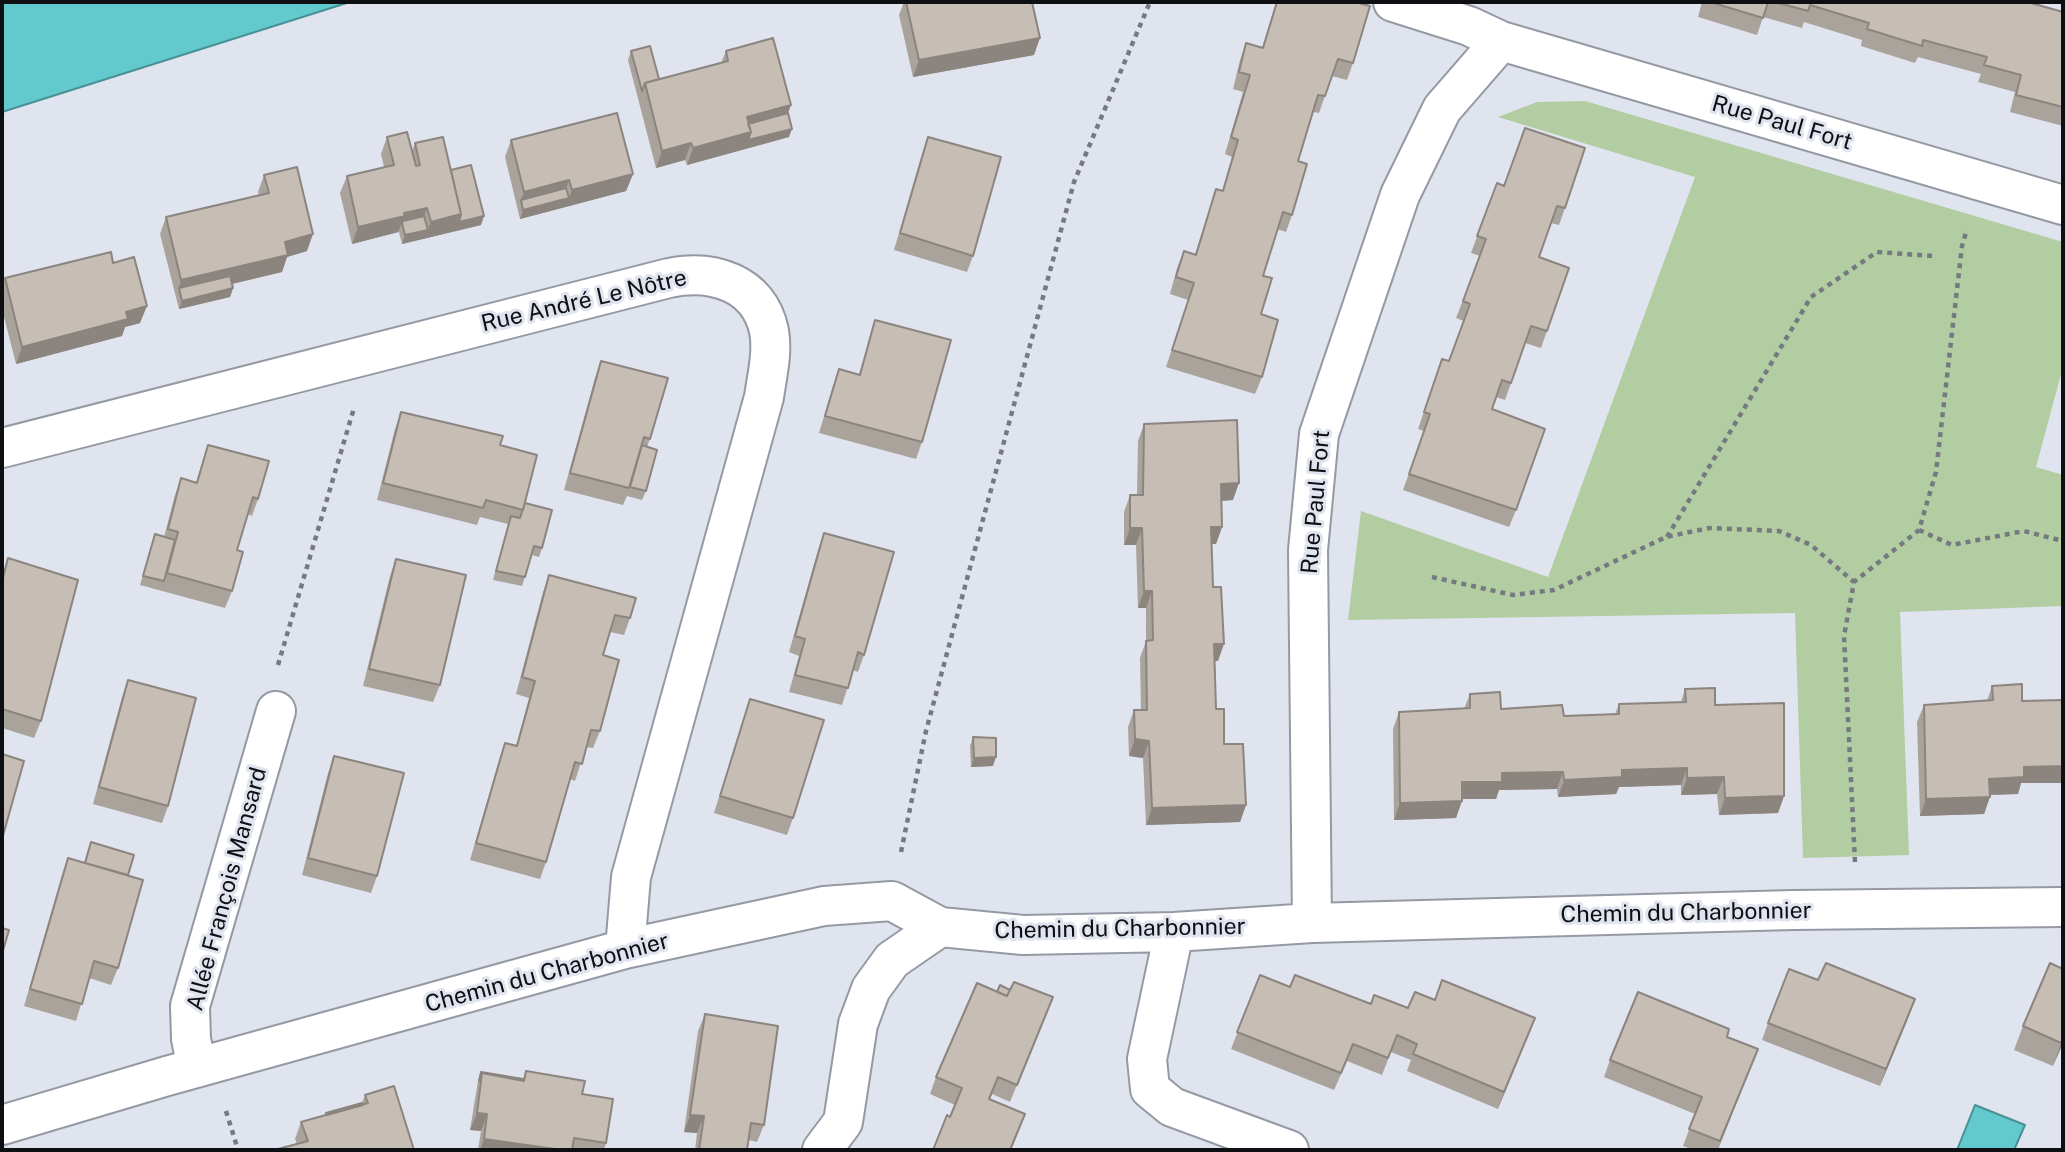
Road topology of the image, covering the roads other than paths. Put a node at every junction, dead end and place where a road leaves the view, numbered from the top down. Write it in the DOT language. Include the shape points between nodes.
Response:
graph roads {
  1 [pos="1393,2"];
  2 [pos="1501,41"];
  3 [pos="2063,205"];
  4 [pos="2,448"];
  5 [pos="276,711"];
  6 [pos="2063,907"];
  7 [pos="1312,923"];
  8 [pos="940,927"];
  9 [pos="1174,932"];
  10 [pos="625,949"];
  11 [pos="197,1068"];
  12 [pos="2,1125"];
  13 [pos="822,1150"];
  14 [pos="1289,1150"];
  1 -- 2 [label="street, Rue Paul Fort"];
  2 -- 3 [label="street, Rue Paul Fort"];
  2 -- 7 [label="street, Rue Paul Fort" via="1442,109 1400,195 1319,434 1308,550"];
  4 -- 10 [label="street, Rue André Le Nôtre" via="688,274 711,275 746,292 760,307 769,330 764,397 631,877"];
  5 -- 11 [label="street, Allée François Mansard" via="190,1006"];
  6 -- 7 [label="street, Chemin du Charbonnier"];
  7 -- 9 [label="street, Chemin du Charbonnier"];
  8 -- 9 [label="street, Chemin du Charbonnier" via="1023,935"];
  8 -- 10 [label="street, Chemin du Charbonnier" via="892,901 824,906"];
  8 -- 13 [label="street" via="892,960 871,989 858,1024 843,1122"];
  9 -- 14 [label="street" via="1147,1059 1150,1089 1172,1107"];
  10 -- 11 [label="street, Chemin du Charbonnier"];
  11 -- 12 [label="street, Chemin du Charbonnier"];
}
